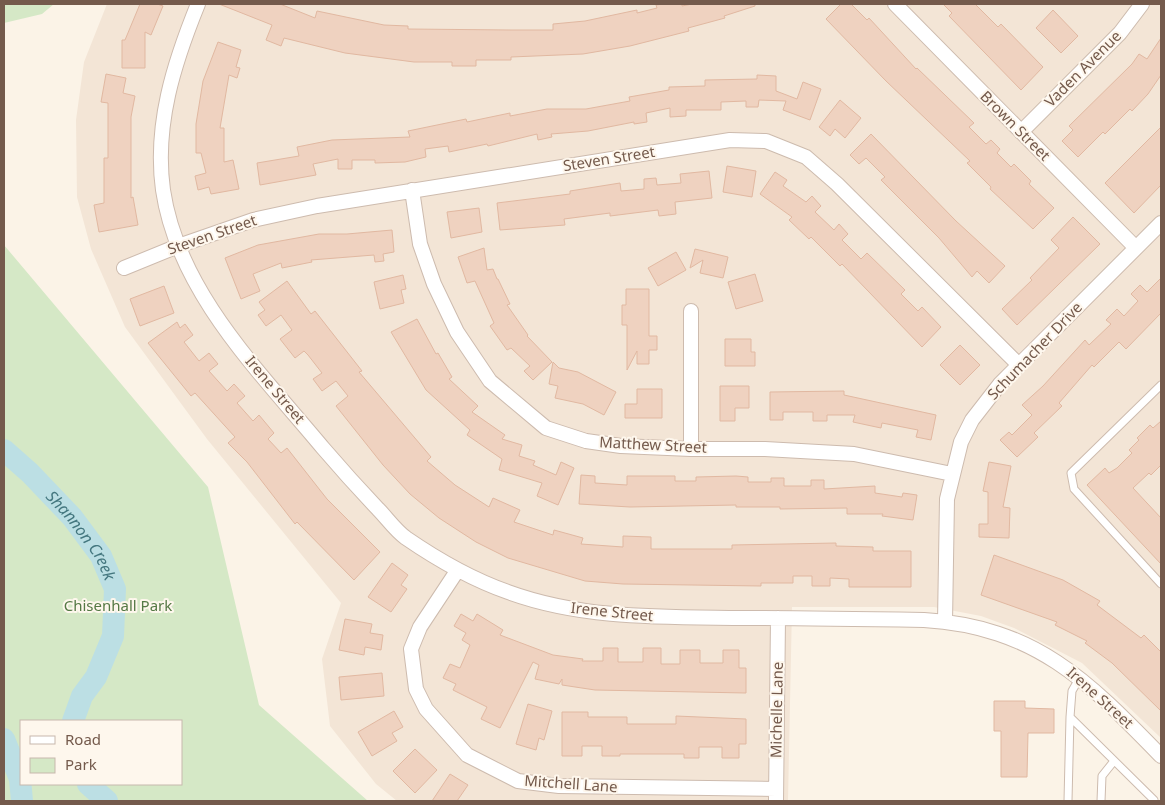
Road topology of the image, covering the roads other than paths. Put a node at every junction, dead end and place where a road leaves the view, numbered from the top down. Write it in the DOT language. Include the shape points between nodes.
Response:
graph roads {
  1 [pos="198,4"];
  2 [pos="895,4"];
  3 [pos="1142,4"];
  4 [pos="1021,132"];
  5 [pos="412,190"];
  6 [pos="1161,223"];
  7 [pos="178,246"];
  8 [pos="1136,248"];
  9 [pos="124,268"];
  10 [pos="691,311"];
  11 [pos="1019,366"];
  12 [pos="1161,385"];
  13 [pos="691,449"];
  14 [pos="952,474"];
  15 [pos="457,572"];
  16 [pos="1161,584"];
  17 [pos="778,618"];
  18 [pos="945,622"];
  19 [pos="1080,677"];
  20 [pos="1070,718"];
  21 [pos="1161,756"];
  22 [pos="1114,761"];
  23 [pos="776,795"];
  24 [pos="1068,801"];
  25 [pos="1101,801"];
  26 [pos="1153,801"];
  1 -- 7 [label="street, Irene Street" via="173,70 160,155 163,190"];
  2 -- 4 [label="street, Brown Street"];
  3 -- 4 [label="street, Vaden Avenue" via="1120,32"];
  4 -- 8 [label="street, Brown Street"];
  5 -- 7 [label="street, Steven Street" via="253,220"];
  5 -- 11 [label="street, Steven Street" via="730,140 766,141 806,157 837,184"];
  5 -- 13 [label="street, Matthew Street" via="420,244 434,284 457,332 490,381 546,428 586,441"];
  6 -- 8 [label="street, Schumacher Drive"];
  7 -- 9 [label="street, Steven Street"];
  7 -- 15 [label="street, Irene Street" via="207,301 230,335 339,467 404,536"];
  8 -- 11 [label="street, Schumacher Drive"];
  10 -- 13 [label="street"];
  11 -- 14 [label="street, Schumacher Drive" via="988,397 972,420 961,442"];
  12 -- 16 [label="lane" via="1071,473 1074,488"];
  13 -- 14 [label="street, Matthew Street" via="854,454"];
  14 -- 18 [label="street, Schumacher Drive" via="947,499"];
  15 -- 17 [label="street, Irene Street" via="510,593 572,609 648,617"];
  15 -- 23 [label="street, Mitchell Lane" via="420,627 411,649 416,689 426,709 467,755 518,780 559,786"];
  17 -- 18 [label="street, Irene Street"];
  17 -- 23 [label="street, Michelle Lane"];
  18 -- 19 [label="street, Irene Street" via="989,631 1022,643"];
  19 -- 20 [label="lane" via="1072,691"];
  19 -- 21 [label="street, Irene Street"];
  20 -- 22 [label="lane"];
  20 -- 24 [label="lane"];
  22 -- 25 [label="lane" via="1102,776"];
  22 -- 26 [label="lane"];
}
